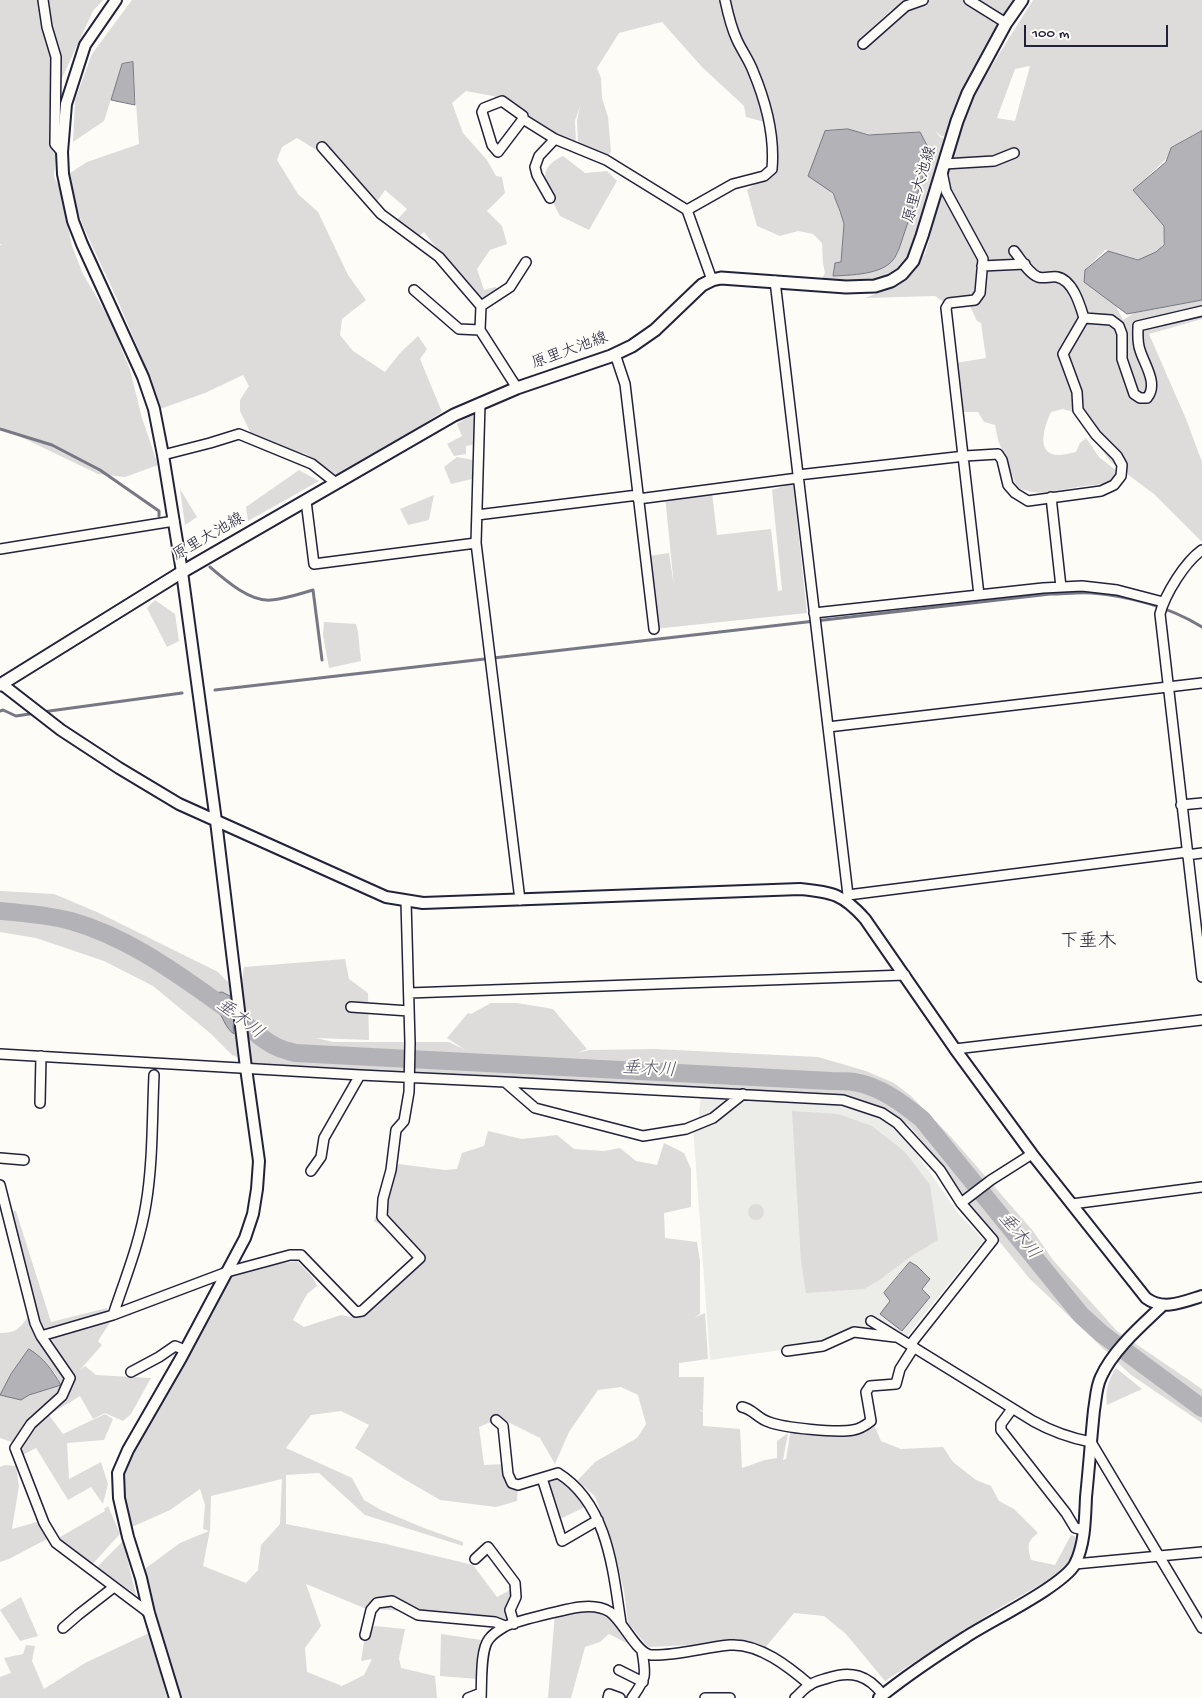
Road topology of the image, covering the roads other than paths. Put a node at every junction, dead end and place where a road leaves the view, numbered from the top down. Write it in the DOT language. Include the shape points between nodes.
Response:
graph roads {
  1 [pos="43,0"];
  2 [pos="116,0"];
  3 [pos="725,0"];
  4 [pos="922,0"];
  5 [pos="969,0"];
  6 [pos="1022,0"];
  7 [pos="1006,24"];
  8 [pos="863,44"];
  9 [pos="523,119"];
  10 [pos="555,139"];
  11 [pos="322,147"];
  12 [pos="62,152"];
  13 [pos="1014,153"];
  14 [pos="943,168"];
  15 [pos="550,198"];
  16 [pos="687,210"];
  17 [pos="1014,251"];
  18 [pos="526,262"];
  19 [pos="1025,264"];
  20 [pos="982,266"];
  21 [pos="712,280"];
  22 [pos="775,281"];
  23 [pos="414,290"];
  24 [pos="481,306"];
  25 [pos="1202,311"];
  26 [pos="1084,318"];
  27 [pos="480,330"];
  28 [pos="615,354"];
  29 [pos="517,388"];
  30 [pos="480,403"];
  31 [pos="163,455"];
  32 [pos="965,456"];
  33 [pos="798,477"];
  34 [pos="336,483"];
  35 [pos="638,497"];
  36 [pos="1051,497"];
  37 [pos="306,501"];
  38 [pos="477,515"];
  39 [pos="174,521"];
  40 [pos="476,543"];
  41 [pos="0,549"];
  42 [pos="1202,550"];
  43 [pos="182,572"];
  44 [pos="1061,587"];
  45 [pos="979,595"];
  46 [pos="1163,602"];
  47 [pos="814,613"];
  48 [pos="654,630"];
  49 [pos="1202,683"];
  50 [pos="2,685"];
  51 [pos="1168,688"];
  52 [pos="828,727"];
  53 [pos="1202,803"];
  54 [pos="1182,805"];
  55 [pos="216,821"];
  56 [pos="1187,853"];
  57 [pos="1202,853"];
  58 [pos="849,899"];
  59 [pos="520,900"];
  60 [pos="406,901"];
  61 [pos="904,975"];
  62 [pos="1202,977"];
  63 [pos="409,993"];
  64 [pos="351,1007"];
  65 [pos="409,1011"];
  66 [pos="1202,1020"];
  67 [pos="956,1049"];
  68 [pos="0,1054"];
  69 [pos="41,1056"];
  70 [pos="246,1067"];
  71 [pos="409,1073"];
  72 [pos="154,1074"];
  73 [pos="360,1075"];
  74 [pos="505,1082"];
  75 [pos="743,1094"];
  76 [pos="40,1103"];
  77 [pos="1032,1154"];
  78 [pos="0,1158"];
  79 [pos="24,1160"];
  80 [pos="311,1171"];
  81 [pos="0,1185"];
  82 [pos="1202,1187"];
  83 [pos="964,1200"];
  84 [pos="1072,1204"];
  85 [pos="227,1272"];
  86 [pos="1202,1296"];
  87 [pos="1162,1306"];
  88 [pos="113,1315"];
  89 [pos="871,1320"];
  90 [pos="41,1336"];
  91 [pos="897,1337"];
  92 [pos="912,1346"];
  93 [pos="185,1350"];
  94 [pos="787,1352"];
  95 [pos="131,1372"];
  96 [pos="742,1407"];
  97 [pos="1012,1409"];
  98 [pos="496,1420"];
  99 [pos="1091,1442"];
  100 [pos="542,1478"];
  101 [pos="598,1520"];
  102 [pos="1084,1530"];
  103 [pos="1202,1552"];
  104 [pos="1160,1557"];
  105 [pos="475,1559"];
  106 [pos="1075,1564"];
  107 [pos="114,1587"];
  108 [pos="149,1613"];
  109 [pos="621,1624"];
  110 [pos="509,1625"];
  111 [pos="63,1628"];
  112 [pos="1202,1628"];
  113 [pos="365,1635"];
  114 [pos="642,1651"];
  115 [pos="619,1670"];
  116 [pos="643,1682"];
  117 [pos="810,1685"];
  118 [pos="481,1695"];
  119 [pos="886,1695"];
  120 [pos="175,1698"];
  121 [pos="468,1698"];
  122 [pos="608,1698"];
  123 [pos="620,1698"];
  124 [pos="632,1698"];
  125 [pos="705,1698"];
  126 [pos="717,1698"];
  127 [pos="730,1698"];
  128 [pos="795,1698"];
  1 -- 12 [label="street" via="56,57 55,144"];
  2 -- 12 [label="street" via="85,45 66,104"];
  3 -- 16 [label="street" via="731,24 753,70 769,117 772,169 764,176 732,184"];
  4 -- 8 [label="street" via="906,6"];
  5 -- 7 [label="street"];
  6 -- 7 [label="main road, 原里大池線"];
  7 -- 14 [label="main road, 原里大池線" via="968,93"];
  9 -- 9 [label="street" via="502,101 484,108 482,112 492,145 498,152"];
  9 -- 10 [label="street"];
  10 -- 15 [label="street" via="539,156 535,166"];
  10 -- 16 [label="street" via="606,160"];
  11 -- 24 [label="street" via="381,214 439,257"];
  12 -- 31 [label="street" via="73,222 144,377"];
  13 -- 14 [label="street" via="994,161"];
  14 -- 20 [label="street" via="946,190 983,259"];
  14 -- 22 [label="main road, 原里大池線" via="922,236 912,261 902,274 876,286"];
  16 -- 21 [label="street"];
  17 -- 19 [label="street"];
  18 -- 24 [label="street" via="510,287"];
  19 -- 20 [label="street"];
  19 -- 26 [label="street" via="1038,277 1065,280"];
  20 -- 32 [label="street" via="980,293 975,300 949,303 946,308"];
  21 -- 22 [label="main road, 原里大池線"];
  21 -- 28 [label="main road, 原里大池線" via="696,290 655,330"];
  22 -- 33 [label="street"];
  23 -- 27 [label="street" via="459,329"];
  24 -- 27 [label="street"];
  25 -- 26 [label="street" via="1138,326 1139,349 1150,376 1151,390 1147,398 1134,394 1122,359 1119,326 1111,320"];
  26 -- 36 [label="street" via="1062,354 1077,392 1078,410 1117,456 1122,465 1122,476 1114,486 1101,491"];
  27 -- 29 [label="street"];
  28 -- 29 [label="main road, 原里大池線"];
  28 -- 35 [label="street" via="625,384"];
  29 -- 30 [label="main road, 原里大池線"];
  30 -- 34 [label="main road, 原里大池線"];
  30 -- 38 [label="street"];
  31 -- 34 [label="street" via="239,434 312,464"];
  31 -- 39 [label="street"];
  32 -- 33 [label="street"];
  32 -- 36 [label="street" via="998,454 1014,494 1028,500"];
  32 -- 45 [label="street"];
  33 -- 35 [label="street"];
  33 -- 47 [label="street"];
  34 -- 37 [label="main road, 原里大池線"];
  35 -- 38 [label="street"];
  35 -- 48 [label="street"];
  36 -- 44 [label="street"];
  37 -- 40 [label="street" via="314,564"];
  37 -- 43 [label="main road, 原里大池線"];
  38 -- 40 [label="street"];
  39 -- 41 [label="street"];
  39 -- 43 [label="street"];
  40 -- 59 [label="street"];
  42 -- 46 [label="street" via="1192,557"];
  43 -- 50 [label="main road, 原里大池線"];
  43 -- 55 [label="street"];
  44 -- 45 [label="street"];
  44 -- 46 [label="street" via="1118,590"];
  45 -- 47 [label="street"];
  46 -- 51 [label="street" via="1160,614"];
  47 -- 52 [label="street"];
  49 -- 51 [label="street"];
  50 -- 55 [label="street" via="119,768"];
  51 -- 52 [label="street"];
  51 -- 54 [label="street"];
  52 -- 58 [label="street"];
  53 -- 54 [label="street"];
  54 -- 56 [label="street"];
  55 -- 60 [label="street" via="386,897"];
  55 -- 70 [label="street"];
  56 -- 57 [label="street"];
  56 -- 58 [label="street"];
  56 -- 62 [label="street"];
  58 -- 59 [label="street" via="800,889"];
  58 -- 61 [label="street" via="866,918"];
  59 -- 60 [label="street"];
  60 -- 63 [label="street"];
  61 -- 63 [label="street"];
  61 -- 67 [label="street"];
  63 -- 65 [label="street"];
  64 -- 65 [label="street"];
  65 -- 71 [label="street"];
  66 -- 67 [label="street"];
  67 -- 77 [label="street"];
  68 -- 69 [label="street"];
  69 -- 70 [label="street"];
  69 -- 76 [label="street"];
  70 -- 73 [label="street"];
  70 -- 85 [label="street" via="259,1162 257,1189 245,1238"];
  71 -- 73 [label="street"];
  71 -- 74 [label="street"];
  71 -- 85 [label="street" via="404,1122 396,1130 382,1218 420,1258 362,1311 356,1312 301,1255"];
  72 -- 88 [label="street" via="146,1206"];
  73 -- 80 [label="street" via="324,1138 320,1157"];
  74 -- 75 [label="street"];
  74 -- 75 [label="street" via="535,1108 643,1136 686,1129 713,1118"];
  75 -- 83 [label="street" via="843,1100 882,1113 897,1123"];
  77 -- 83 [label="street"];
  77 -- 84 [label="street"];
  78 -- 79 [label="street"];
  81 -- 90 [label="street"];
  82 -- 84 [label="street"];
  83 -- 92 [label="street" via="993,1240"];
  84 -- 87 [label="street" via="1146,1298"];
  85 -- 88 [label="street"];
  85 -- 93 [label="street"];
  86 -- 87 [label="street"];
  87 -- 99 [label="street" via="1130,1336 1103,1372 1098,1384"];
  88 -- 90 [label="street"];
  89 -- 91 [label="street"];
  90 -- 107 [label="street" via="70,1378 62,1396 31,1424 15,1448 44,1523 56,1544"];
  91 -- 92 [label="street"];
  91 -- 94 [label="street" via="854,1332 823,1346"];
  92 -- 96 [label="street" via="896,1384 870,1386 866,1392 871,1421 854,1430 790,1428 768,1422"];
  92 -- 97 [label="street"];
  93 -- 95 [label="street" via="175,1346"];
  93 -- 108 [label="street" via="118,1473 119,1498"];
  97 -- 99 [label="street" via="1050,1430"];
  97 -- 102 [label="street" via="1001,1424 1001,1430 1066,1513 1074,1528"];
  98 -- 100 [label="street" via="503,1426 508,1474 512,1483 518,1485"];
  99 -- 102 [label="street"];
  99 -- 104 [label="street"];
  100 -- 101 [label="street" via="558,1473 569,1480 583,1494"];
  100 -- 101 [label="street" via="562,1541"];
  101 -- 109 [label="street" via="611,1558"];
  102 -- 106 [label="street"];
  103 -- 104 [label="street"];
  104 -- 106 [label="street"];
  104 -- 112 [label="street"];
  105 -- 110 [label="street" via="488,1547 514,1583 516,1597 510,1610"];
  106 -- 119 [label="street" via="1056,1582 966,1637"];
  107 -- 108 [label="street"];
  107 -- 111 [label="street"];
  108 -- 120 [label="street"];
  109 -- 110 [label="street" via="610,1612 588,1606"];
  109 -- 114 [label="street"];
  110 -- 113 [label="street" via="418,1615 392,1601 377,1603 371,1610"];
  110 -- 118 [label="street" via="488,1639 484,1650"];
  114 -- 116 [label="street" via="646,1674"];
  114 -- 117 [label="street" via="650,1655 732,1645 752,1648 786,1664"];
  115 -- 116 [label="street"];
  116 -- 124 [label="street"];
  117 -- 119 [label="street" via="838,1675 852,1674 866,1678"];
  117 -- 128 [label="street"];
  118 -- 121 [label="street"];
  122 -- 123 [label="street" via="609,1694"];
  125 -- 126 [label="street"];
  126 -- 127 [label="street"];
}
